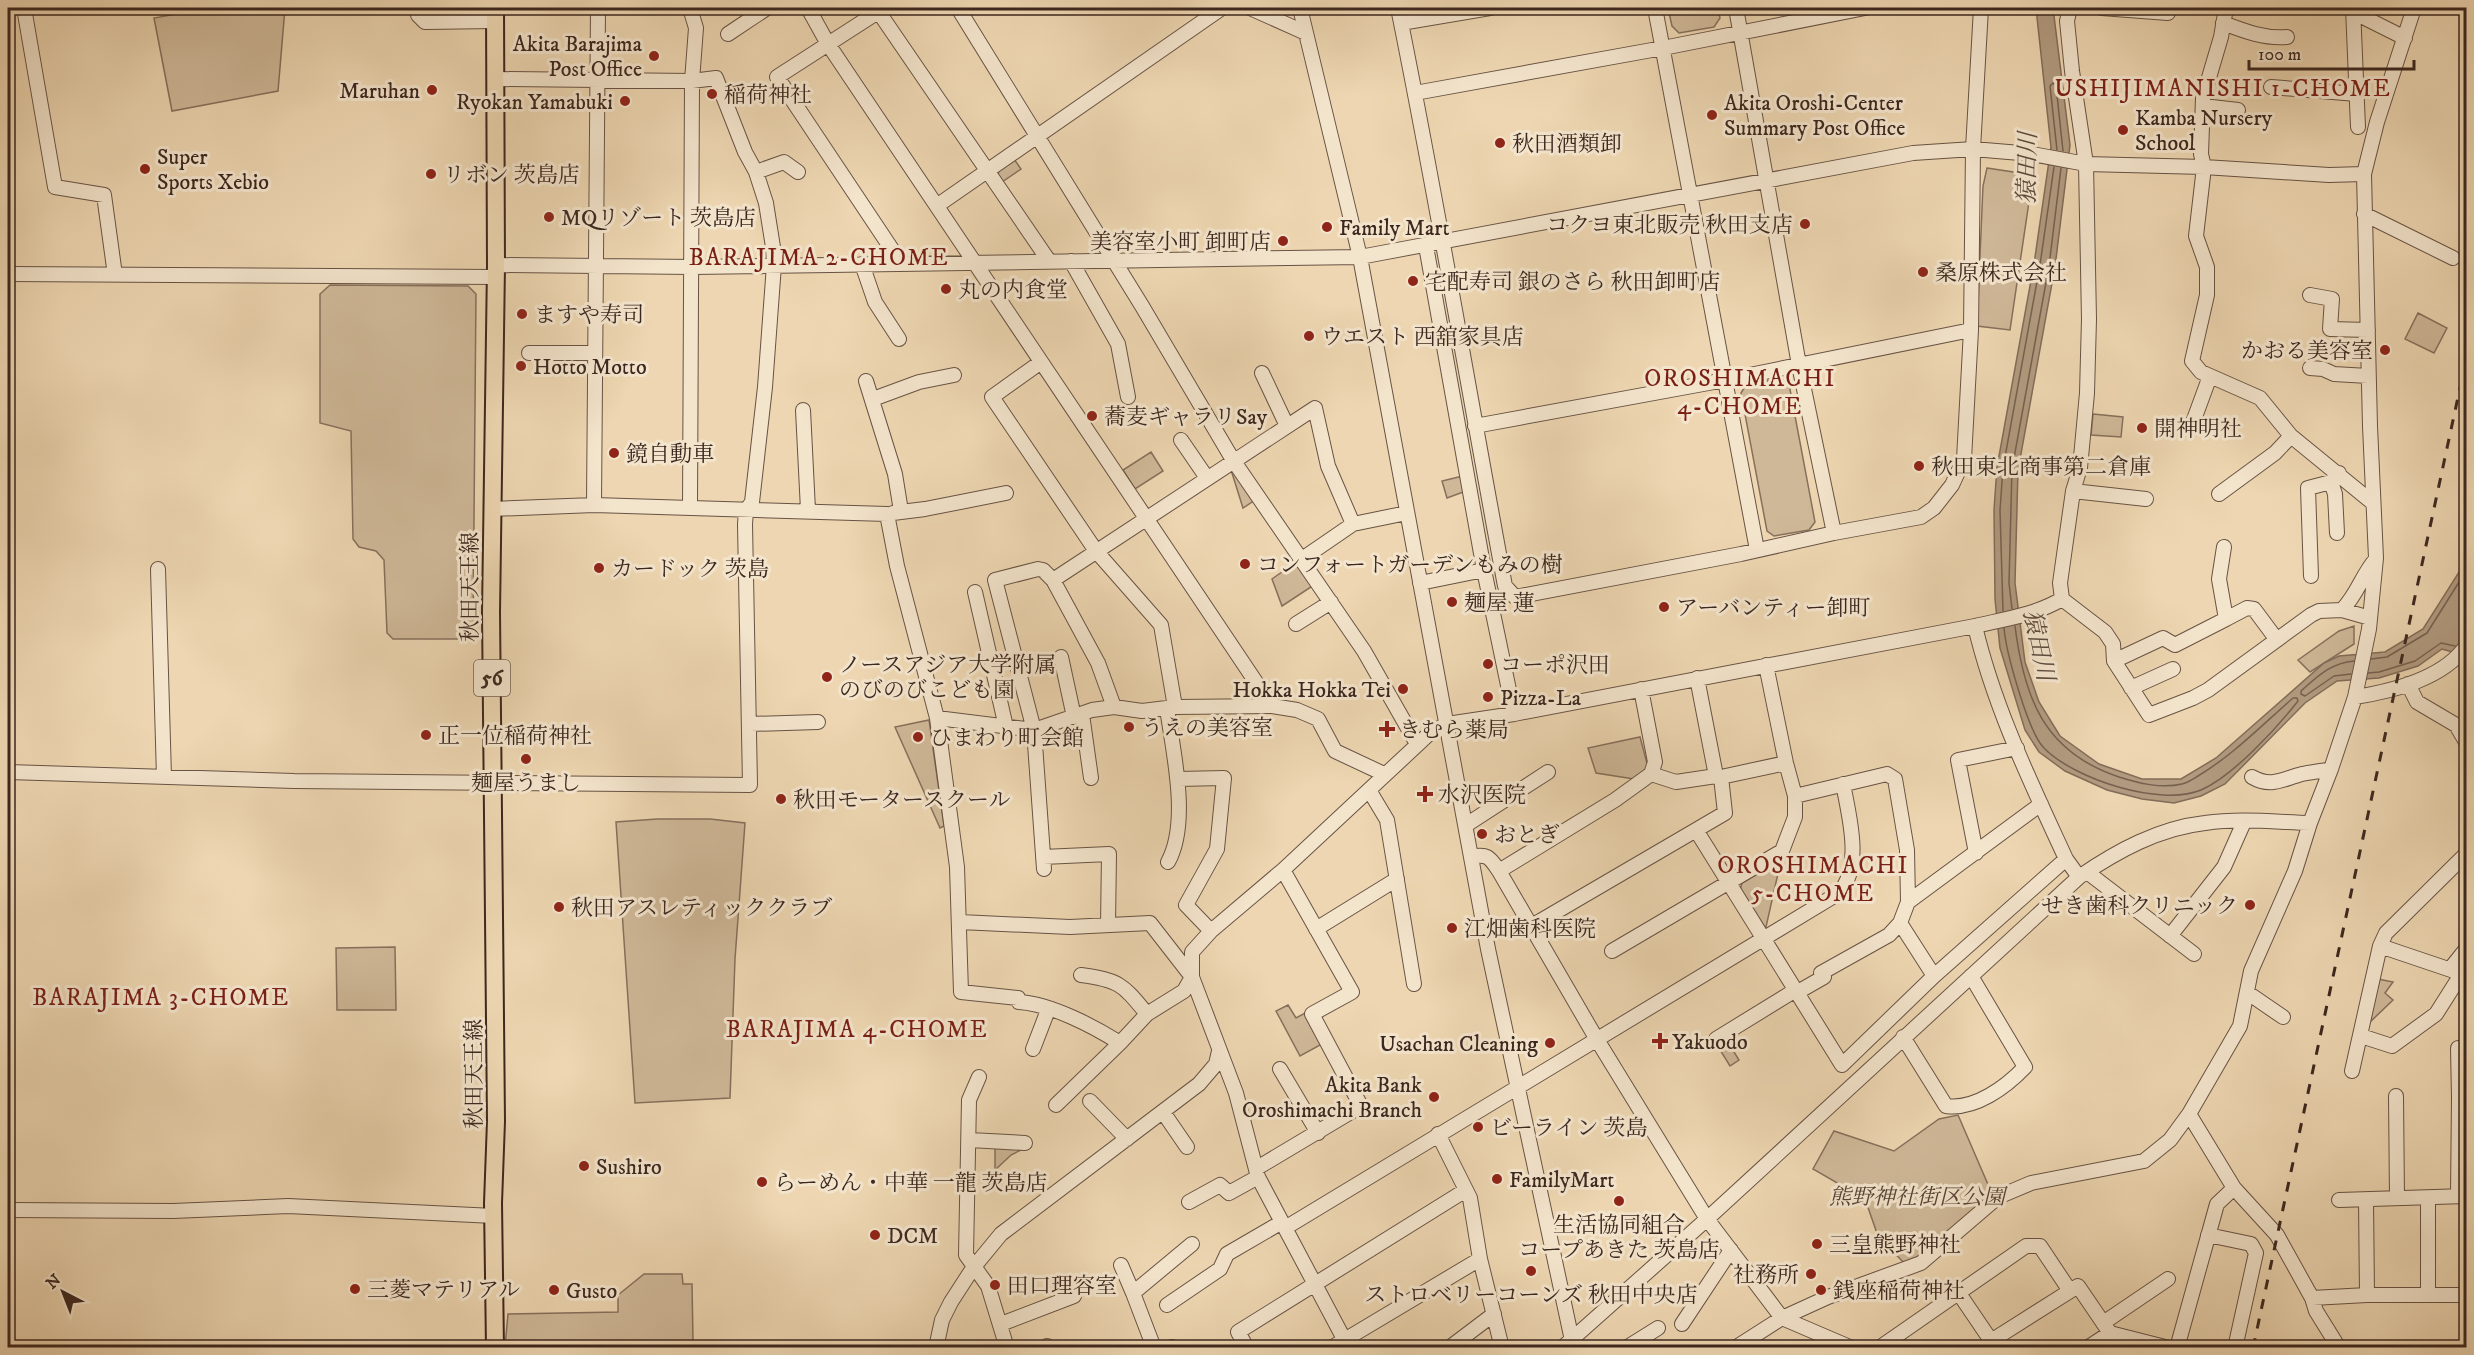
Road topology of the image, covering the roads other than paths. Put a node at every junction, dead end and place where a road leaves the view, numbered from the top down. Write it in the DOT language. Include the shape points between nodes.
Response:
graph roads {
  1 [pos="24,8"];
  2 [pos="418,8"];
  3 [pos="598,8"];
  4 [pos="690,8"];
  5 [pos="767,8"];
  6 [pos="808,8"];
  7 [pos="958,8"];
  8 [pos="1222,8"];
  9 [pos="1250,8"];
  10 [pos="1300,8"];
  11 [pos="1398,8"];
  12 [pos="1490,8"];
  13 [pos="1655,8"];
  14 [pos="1736,8"];
  15 [pos="1865,8"];
  16 [pos="1981,8"];
  17 [pos="2070,8"];
  18 [pos="2102,8"];
  19 [pos="2169,8"];
  20 [pos="2226,8"];
  21 [pos="2414,8"];
  22 [pos="881,9"];
  23 [pos="2353,10"];
  24 [pos="495,14"];
  25 [pos="1401,23"];
  26 [pos="2223,23"];
  27 [pos="1740,31"];
  28 [pos="1306,33"];
  29 [pos="728,34"];
  30 [pos="2287,37"];
  31 [pos="2405,38"];
  32 [pos="828,44"];
  33 [pos="1663,48"];
  34 [pos="496,79"];
  35 [pos="596,79"];
  36 [pos="692,81"];
  37 [pos="2271,87"];
  38 [pos="1415,93"];
  39 [pos="2357,94"];
  40 [pos="2203,106"];
  41 [pos="2238,110"];
  42 [pos="2358,127"];
  43 [pos="1037,136"];
  44 [pos="1973,148"];
  45 [pos="2080,162"];
  46 [pos="2204,167"];
  47 [pos="988,170"];
  48 [pos="756,172"];
  49 [pos="798,172"];
  50 [pos="2364,174"];
  51 [pos="1767,181"];
  52 [pos="1691,196"];
  53 [pos="938,205"];
  54 [pos="2364,214"];
  55 [pos="1444,242"];
  56 [pos="1426,246"];
  57 [pos="1360,257"];
  58 [pos="2453,258"];
  59 [pos="1114,260"];
  60 [pos="1049,261"];
  61 [pos="1071,261"];
  62 [pos="862,264"];
  63 [pos="891,264"];
  64 [pos="977,264"];
  65 [pos="774,265"];
  66 [pos="596,266"];
  67 [pos="693,267"];
  68 [pos="496,271"];
  69 [pos="8,274"];
  70 [pos="115,275"];
  71 [pos="2310,295"];
  72 [pos="1971,330"];
  73 [pos="2368,330"];
  74 [pos="899,339"];
  75 [pos="529,353"];
  76 [pos="595,353"];
  77 [pos="1041,362"];
  78 [pos="1799,365"];
  79 [pos="2310,368"];
  80 [pos="1262,373"];
  81 [pos="954,375"];
  82 [pos="2210,376"];
  83 [pos="2368,376"];
  84 [pos="1725,380"];
  85 [pos="866,381"];
  86 [pos="1128,397"];
  87 [pos="873,399"];
  88 [pos="803,410"];
  89 [pos="2192,425"];
  90 [pos="1287,426"];
  91 [pos="1475,426"];
  92 [pos="2291,436"];
  93 [pos="1181,440"];
  94 [pos="1233,460"];
  95 [pos="2335,477"];
  96 [pos="1207,478"];
  97 [pos="2073,491"];
  98 [pos="1006,493"];
  99 [pos="2219,494"];
  100 [pos="2146,500"];
  101 [pos="2373,503"];
  102 [pos="594,505"];
  103 [pos="492,508"];
  104 [pos="690,508"];
  105 [pos="808,510"];
  106 [pos="746,511"];
  107 [pos="894,513"];
  108 [pos="1407,513"];
  109 [pos="1148,518"];
  110 [pos="1353,524"];
  111 [pos="1834,533"];
  112 [pos="2337,533"];
  113 [pos="2224,547"];
  114 [pos="1758,550"];
  115 [pos="1096,551"];
  116 [pos="2376,558"];
  117 [pos="1302,559"];
  118 [pos="158,569"];
  119 [pos="1485,570"];
  120 [pos="2311,576"];
  121 [pos="1053,580"];
  122 [pos="1420,583"];
  123 [pos="975,592"];
  124 [pos="2062,599"];
  125 [pos="1331,602"];
  126 [pos="2342,610"];
  127 [pos="2370,618"];
  128 [pos="2226,619"];
  129 [pos="1296,624"];
  130 [pos="1975,626"];
  131 [pos="2277,640"];
  132 [pos="2466,646"];
  133 [pos="1060,657"];
  134 [pos="2114,661"];
  135 [pos="1766,665"];
  136 [pos="2173,669"];
  137 [pos="1697,678"];
  138 [pos="2408,684"];
  139 [pos="2131,688"];
  140 [pos="1641,689"];
  141 [pos="2356,691"];
  142 [pos="1272,706"];
  143 [pos="1114,707"];
  144 [pos="1171,708"];
  145 [pos="1514,714"];
  146 [pos="1078,715"];
  147 [pos="937,718"];
  148 [pos="818,722"];
  149 [pos="750,724"];
  150 [pos="1447,724"];
  151 [pos="1006,727"];
  152 [pos="1034,730"];
  153 [pos="2466,742"];
  154 [pos="1417,744"];
  155 [pos="2017,748"];
  156 [pos="1786,762"];
  157 [pos="2331,770"];
  158 [pos="8,772"];
  159 [pos="1548,772"];
  160 [pos="1384,774"];
  161 [pos="1651,774"];
  162 [pos="1718,776"];
  163 [pos="164,777"];
  164 [pos="2252,777"];
  165 [pos="1091,778"];
  166 [pos="1178,779"];
  167 [pos="493,783"];
  168 [pos="1844,784"];
  169 [pos="1369,790"];
  170 [pos="1796,796"];
  171 [pos="2041,804"];
  172 [pos="2244,822"];
  173 [pos="2310,823"];
  174 [pos="1466,825"];
  175 [pos="1696,830"];
  176 [pos="1976,853"];
  177 [pos="2466,854"];
  178 [pos="1472,857"];
  179 [pos="2066,859"];
  180 [pos="1168,862"];
  181 [pos="1283,870"];
  182 [pos="1499,871"];
  183 [pos="2083,875"];
  184 [pos="1397,879"];
  185 [pos="1729,883"];
  186 [pos="1908,902"];
  187 [pos="960,922"];
  188 [pos="1900,923"];
  189 [pos="1108,925"];
  190 [pos="1530,927"];
  191 [pos="1316,929"];
  192 [pos="1211,931"];
  193 [pos="2170,936"];
  194 [pos="1762,939"];
  195 [pos="2380,946"];
  196 [pos="2466,949"];
  197 [pos="1612,951"];
  198 [pos="2194,954"];
  199 [pos="2459,972"];
  200 [pos="1081,975"];
  201 [pos="1934,976"];
  202 [pos="1971,976"];
  203 [pos="1192,977"];
  204 [pos="1414,984"];
  205 [pos="1795,992"];
  206 [pos="2247,993"];
  207 [pos="1048,1010"];
  208 [pos="1147,1014"];
  209 [pos="2283,1017"];
  210 [pos="2361,1036"];
  211 [pos="1903,1037"];
  212 [pos="1596,1038"];
  213 [pos="1716,1038"];
  214 [pos="1120,1043"];
  215 [pos="2458,1048"];
  216 [pos="1033,1049"];
  217 [pos="1220,1051"];
  218 [pos="1280,1069"];
  219 [pos="2352,1071"];
  220 [pos="980,1077"];
  221 [pos="1517,1086"];
  222 [pos="2396,1096"];
  223 [pos="2462,1097"];
  224 [pos="1090,1101"];
  225 [pos="1056,1105"];
  226 [pos="1163,1112"];
  227 [pos="2189,1114"];
  228 [pos="1318,1133"];
  229 [pos="1438,1134"];
  230 [pos="1127,1139"];
  231 [pos="970,1140"];
  232 [pos="1025,1143"];
  233 [pos="1187,1147"];
  234 [pos="1257,1173"];
  235 [pos="2234,1188"];
  236 [pos="1466,1190"];
  237 [pos="2462,1196"];
  238 [pos="2397,1198"];
  239 [pos="2428,1198"];
  240 [pos="2339,1200"];
  241 [pos="2366,1200"];
  242 [pos="1189,1202"];
  243 [pos="8,1210"];
  244 [pos="494,1216"];
  245 [pos="1707,1219"];
  246 [pos="1283,1225"];
  247 [pos="2208,1235"];
  248 [pos="1192,1244"];
  249 [pos="1731,1250"];
  250 [pos="1480,1259"];
  251 [pos="1120,1265"];
  252 [pos="973,1268"];
  253 [pos="2168,1279"];
  254 [pos="1315,1282"];
  255 [pos="2070,1291"];
  256 [pos="1958,1292"];
  257 [pos="1132,1293"];
  258 [pos="2367,1295"];
  259 [pos="2428,1295"];
  260 [pos="2466,1295"];
  261 [pos="1074,1296"];
  262 [pos="2312,1298"];
  263 [pos="1167,1305"];
  264 [pos="1494,1314"];
  265 [pos="1782,1318"];
  266 [pos="1001,1324"];
  267 [pos="1682,1324"];
  268 [pos="1658,1328"];
  269 [pos="2106,1328"];
  270 [pos="1345,1343"];
  271 [pos="1569,1344"];
  272 [pos="1993,1344"];
  273 [pos="495,1347"];
  274 [pos="936,1347"];
  275 [pos="1007,1347"];
  276 [pos="1154,1347"];
  277 [pos="1247,1347"];
  278 [pos="1331,1347"];
  279 [pos="1449,1347"];
  280 [pos="1502,1347"];
  281 [pos="1626,1347"];
  282 [pos="1735,1347"];
  283 [pos="1852,1347"];
  284 [pos="1880,1347"];
  285 [pos="2087,1347"];
  286 [pos="2169,1347"];
  287 [pos="2177,1347"];
  288 [pos="2235,1347"];
  289 [pos="2339,1347"];
  1 -- 70 [label="street" via="55,187 104,195"];
  2 -- 24 [label="street" via="418,15 425,22"];
  3 -- 35 [label="street"];
  4 -- 36 [label="street" via="696,28"];
  5 -- 29 [label="street"];
  6 -- 32 [label="street"];
  7 -- 43 [label="street"];
  8 -- 43 [label="street"];
  9 -- 28 [label="street"];
  10 -- 28 [label="street"];
  11 -- 25 [label="street"];
  12 -- 25 [label="street"];
  13 -- 33 [label="street"];
  14 -- 27 [label="street"];
  15 -- 27 [label="street"];
  16 -- 44 [label="street"];
  17 -- 45 [label="street" via="2067,21"];
  18 -- 19 [label="street" via="2168,13"];
  20 -- 26 [label="street"];
  21 -- 31 [label="street"];
  22 -- 32 [label="street"];
  22 -- 47 [label="street"];
  23 -- 31 [label="street"];
  23 -- 39 [label="street"];
  24 -- 34 [label="main road, 秋田天王線 / 56"];
  25 -- 38 [label="street"];
  26 -- 30 [label="street" via="2272,38"];
  26 -- 40 [label="street"];
  27 -- 33 [label="street"];
  27 -- 51 [label="street"];
  28 -- 57 [label="street"];
  31 -- 50 [label="street"];
  32 -- 53 [label="street"];
  32 -- 63 [label="street" via="777,77 893,251"];
  33 -- 38 [label="street"];
  33 -- 52 [label="street"];
  34 -- 35 [label="street"];
  34 -- 68 [label="main road, 秋田天王線 / 56"];
  35 -- 36 [label="street"];
  35 -- 66 [label="street"];
  36 -- 48 [label="street" via="716,78"];
  36 -- 67 [label="street"];
  37 -- 39 [label="street"];
  38 -- 55 [label="street"];
  39 -- 42 [label="street"];
  40 -- 41 [label="street"];
  40 -- 46 [label="street" via="2200,154"];
  43 -- 47 [label="street"];
  43 -- 59 [label="street"];
  44 -- 45 [label="street"];
  44 -- 51 [label="street" via="1913,153"];
  44 -- 72 [label="street"];
  45 -- 46 [label="street"];
  45 -- 97 [label="street" via="2089,235 2087,393 2080,468"];
  46 -- 50 [label="street"];
  46 -- 82 [label="street" via="2196,236 2207,267 2207,295 2192,361"];
  47 -- 53 [label="street"];
  47 -- 60 [label="street"];
  48 -- 49 [label="street" via="784,162"];
  48 -- 65 [label="street" via="766,203"];
  50 -- 54 [label="street"];
  51 -- 52 [label="street"];
  51 -- 78 [label="street"];
  52 -- 55 [label="street"];
  52 -- 84 [label="street"];
  53 -- 64 [label="street"];
  54 -- 58 [label="street"];
  54 -- 73 [label="street"];
  55 -- 56 [label="street"];
  55 -- 91 [label="street"];
  56 -- 57 [label="street"];
  56 -- 119 [label="street"];
  57 -- 59 [label="street"];
  57 -- 108 [label="street"];
  59 -- 61 [label="street"];
  59 -- 94 [label="street"];
  60 -- 61 [label="street"];
  60 -- 64 [label="street"];
  61 -- 86 [label="street" via="1118,344"];
  62 -- 63 [label="street"];
  62 -- 65 [label="street"];
  62 -- 74 [label="street" via="875,302"];
  63 -- 64 [label="street"];
  64 -- 77 [label="street"];
  65 -- 67 [label="street"];
  65 -- 106 [label="street" via="752,502"];
  66 -- 67 [label="street"];
  66 -- 68 [label="street"];
  66 -- 76 [label="street"];
  67 -- 104 [label="street"];
  68 -- 70 [label="street"];
  68 -- 103 [label="main road, 秋田天王線 / 56"];
  69 -- 70 [label="street"];
  71 -- 73 [label="street" via="2332,299 2330,329"];
  72 -- 78 [label="street"];
  72 -- 111 [label="street" via="1964,459 1952,485 1934,508 1921,517"];
  73 -- 83 [label="street"];
  75 -- 76 [label="street"];
  76 -- 102 [label="street"];
  77 -- 109 [label="street"];
  77 -- 115 [label="street" via="992,397"];
  78 -- 84 [label="street"];
  78 -- 111 [label="street"];
  79 -- 83 [label="street"];
  80 -- 90 [label="street"];
  81 -- 87 [label="street" via="919,382"];
  82 -- 89 [label="street"];
  82 -- 92 [label="street" via="2260,398"];
  83 -- 101 [label="street"];
  84 -- 91 [label="street"];
  84 -- 114 [label="street"];
  85 -- 87 [label="street"];
  87 -- 107 [label="street" via="895,474"];
  88 -- 105 [label="street"];
  90 -- 94 [label="street"];
  90 -- 110 [label="street" via="1315,408 1328,466"];
  91 -- 114 [label="street" via="1505,586 1515,597"];
  92 -- 95 [label="street"];
  92 -- 99 [label="street" via="2275,453"];
  93 -- 96 [label="street"];
  94 -- 96 [label="street"];
  94 -- 117 [label="street"];
  95 -- 101 [label="street"];
  95 -- 112 [label="street"];
  95 -- 120 [label="street" via="2308,488"];
  96 -- 109 [label="street"];
  97 -- 100 [label="street"];
  97 -- 124 [label="street" via="2060,583"];
  98 -- 107 [label="street"];
  101 -- 116 [label="street"];
  102 -- 103 [label="street"];
  102 -- 104 [label="street"];
  103 -- 167 [label="main road, 秋田天王線 / 56"];
  104 -- 106 [label="street"];
  105 -- 106 [label="street"];
  105 -- 107 [label="street"];
  106 -- 149 [label="street"];
  107 -- 147 [label="street" via="897,566"];
  108 -- 110 [label="street"];
  108 -- 122 [label="street"];
  109 -- 115 [label="street"];
  109 -- 142 [label="street"];
  110 -- 117 [label="street"];
  111 -- 114 [label="street"];
  113 -- 128 [label="street" via="2219,579"];
  115 -- 121 [label="street"];
  115 -- 144 [label="street" via="1161,625"];
  116 -- 126 [label="street" via="2355,596"];
  116 -- 127 [label="street"];
  117 -- 125 [label="street"];
  118 -- 163 [label="street"];
  119 -- 122 [label="street"];
  119 -- 145 [label="street"];
  121 -- 143 [label="street" via="1098,663"];
  121 -- 152 [label="street" via="1038,569 995,580"];
  122 -- 150 [label="street"];
  123 -- 151 [label="street"];
  124 -- 130 [label="street" via="2031,613"];
  124 -- 134 [label="street" via="2105,633 2113,644"];
  125 -- 129 [label="street"];
  125 -- 154 [label="street"];
  126 -- 127 [label="street"];
  126 -- 131 [label="street" via="2319,611"];
  127 -- 141 [label="street"];
  128 -- 131 [label="street" via="2247,608 2254,609"];
  128 -- 134 [label="street" via="2175,645 2163,638"];
  130 -- 135 [label="street"];
  130 -- 155 [label="street" via="1994,694"];
  131 -- 139 [label="street" via="2193,698 2149,715"];
  132 -- 138 [label="street" via="2457,659 2442,669"];
  133 -- 146 [label="street"];
  134 -- 139 [label="street"];
  135 -- 137 [label="street"];
  135 -- 156 [label="street"];
  136 -- 139 [label="street"];
  137 -- 140 [label="street"];
  137 -- 162 [label="street"];
  138 -- 141 [label="street"];
  138 -- 153 [label="street" via="2417,702 2456,725"];
  140 -- 145 [label="street"];
  140 -- 161 [label="street" via="1655,762"];
  141 -- 157 [label="street"];
  142 -- 144 [label="street"];
  142 -- 160 [label="street" via="1318,719 1335,751"];
  143 -- 144 [label="street" via="1142,711"];
  143 -- 146 [label="street"];
  144 -- 166 [label="street"];
  145 -- 150 [label="street"];
  146 -- 152 [label="street"];
  146 -- 165 [label="street"];
  147 -- 151 [label="street"];
  147 -- 187 [label="street" via="957,867"];
  148 -- 149 [label="street"];
  149 -- 167 [label="street" via="750,786"];
  150 -- 154 [label="street"];
  150 -- 174 [label="street"];
  151 -- 152 [label="street"];
  152 -- 189 [label="street" via="1044,863 1109,854"];
  154 -- 160 [label="street"];
  155 -- 171 [label="street"];
  155 -- 176 [label="street" via="1958,760"];
  156 -- 162 [label="street"];
  156 -- 170 [label="street"];
  157 -- 164 [label="street" via="2280,782 2262,783"];
  157 -- 173 [label="street"];
  158 -- 163 [label="street"];
  159 -- 174 [label="street"];
  160 -- 169 [label="street"];
  161 -- 162 [label="street" via="1676,782"];
  161 -- 182 [label="street"];
  162 -- 175 [label="street" via="1725,813"];
  163 -- 167 [label="street"];
  166 -- 180 [label="street" via="1175,848"];
  166 -- 192 [label="street" via="1224,778 1217,849 1186,905"];
  167 -- 244 [label="main road, 秋田天王線 / 56"];
  168 -- 170 [label="street"];
  168 -- 186 [label="street" via="1887,774 1895,779 1907,850"];
  168 -- 194 [label="street" via="1854,844 1846,885"];
  169 -- 181 [label="street"];
  169 -- 184 [label="street" via="1387,820"];
  170 -- 185 [label="street" via="1795,817 1782,851"];
  171 -- 176 [label="street"];
  171 -- 179 [label="street"];
  172 -- 173 [label="street"];
  172 -- 183 [label="street" via="2204,823 2145,838"];
  172 -- 193 [label="street" via="2224,867"];
  173 -- 206 [label="street" via="2295,871 2251,971"];
  174 -- 178 [label="street"];
  175 -- 185 [label="street"];
  175 -- 190 [label="street"];
  176 -- 186 [label="street"];
  177 -- 195 [label="street" via="2386,933"];
  178 -- 182 [label="street" via="1489,856"];
  178 -- 221 [label="street"];
  179 -- 183 [label="street"];
  179 -- 201 [label="street"];
  181 -- 191 [label="street"];
  181 -- 192 [label="street"];
  182 -- 190 [label="street"];
  183 -- 193 [label="street"];
  183 -- 202 [label="street"];
  184 -- 191 [label="street"];
  184 -- 204 [label="street"];
  185 -- 194 [label="street"];
  185 -- 197 [label="street"];
  186 -- 188 [label="street"];
  187 -- 189 [label="street"];
  187 -- 207 [label="street" via="961,992 1018,998 1019,1002 1034,1003"];
  188 -- 201 [label="street"];
  188 -- 205 [label="street" via="1889,935"];
  189 -- 203 [label="street" via="1150,923"];
  190 -- 212 [label="street"];
  191 -- 228 [label="street" via="1352,992 1312,1014 1361,1106"];
  192 -- 203 [label="street" via="1192,952"];
  193 -- 198 [label="street"];
  194 -- 205 [label="street"];
  194 -- 212 [label="street"];
  195 -- 199 [label="street"];
  195 -- 210 [label="street"];
  196 -- 199 [label="street"];
  199 -- 210 [label="street" via="2436,1014 2392,1046"];
  200 -- 208 [label="street" via="1124,986"];
  201 -- 205 [label="street" via="1842,1065"];
  202 -- 211 [label="street"];
  202 -- 211 [label="street" via="2025,1067 2013,1079 1974,1102 1959,1108 1946,1106"];
  203 -- 208 [label="street" via="1184,991"];
  203 -- 217 [label="street"];
  205 -- 213 [label="street"];
  206 -- 209 [label="street"];
  206 -- 227 [label="street" via="2240,1026"];
  207 -- 214 [label="street" via="1086,1023"];
  207 -- 216 [label="street"];
  208 -- 214 [label="street"];
  210 -- 219 [label="street"];
  211 -- 245 [label="street"];
  212 -- 221 [label="street"];
  212 -- 245 [label="street"];
  214 -- 225 [label="street"];
  215 -- 223 [label="street"];
  217 -- 226 [label="street" via="1209,1075"];
  217 -- 234 [label="street" via="1236,1093"];
  218 -- 228 [label="street"];
  220 -- 231 [label="street" via="969,1100"];
  221 -- 229 [label="street"];
  221 -- 271 [label="street"];
  222 -- 238 [label="street"];
  223 -- 237 [label="street"];
  224 -- 230 [label="street"];
  226 -- 230 [label="street"];
  226 -- 233 [label="street"];
  227 -- 235 [label="street"];
  227 -- 265 [label="street" via="2170,1140 2144,1161 2031,1183 1998,1197 1921,1263"];
  228 -- 234 [label="street"];
  229 -- 236 [label="street"];
  229 -- 246 [label="street"];
  230 -- 252 [label="street" via="1001,1234"];
  231 -- 232 [label="street"];
  231 -- 252 [label="street" via="966,1255"];
  234 -- 242 [label="street" via="1229,1193 1220,1185"];
  234 -- 246 [label="street"];
  235 -- 247 [label="street" via="2217,1204"];
  235 -- 262 [label="street" via="2277,1235"];
  236 -- 250 [label="street"];
  236 -- 254 [label="street"];
  237 -- 239 [label="street"];
  238 -- 239 [label="street"];
  238 -- 241 [label="street"];
  239 -- 259 [label="street"];
  240 -- 241 [label="street"];
  241 -- 258 [label="street"];
  243 -- 244 [label="street" via="173,1211 288,1206"];
  244 -- 273 [label="main road, 秋田天王線 / 56"];
  245 -- 249 [label="street"];
  245 -- 271 [label="street"];
  246 -- 254 [label="street"];
  246 -- 263 [label="street" via="1227,1254 1220,1269"];
  247 -- 287 [label="street"];
  247 -- 288 [label="street" via="2251,1244 2256,1253"];
  248 -- 257 [label="street"];
  249 -- 265 [label="street"];
  249 -- 267 [label="street"];
  250 -- 264 [label="street"];
  250 -- 270 [label="street"];
  251 -- 257 [label="street"];
  252 -- 266 [label="street" via="987,1286"];
  252 -- 274 [label="street" via="942,1320"];
  253 -- 269 [label="street"];
  254 -- 270 [label="street"];
  254 -- 277 [label="street" via="1238,1332"];
  255 -- 256 [label="street" via="2040,1246 2026,1246"];
  255 -- 269 [label="street" via="2078,1286"];
  255 -- 272 [label="street"];
  256 -- 272 [label="street"];
  256 -- 284 [label="street"];
  257 -- 276 [label="street"];
  258 -- 259 [label="street"];
  258 -- 262 [label="street"];
  259 -- 260 [label="street"];
  261 -- 266 [label="street"];
  262 -- 289 [label="street"];
  264 -- 279 [label="street"];
  264 -- 280 [label="street"];
  265 -- 282 [label="street"];
  265 -- 283 [label="street"];
  266 -- 275 [label="street"];
  268 -- 281 [label="street"];
  269 -- 285 [label="street"];
  269 -- 286 [label="street"];
  270 -- 278 [label="street"];
}
